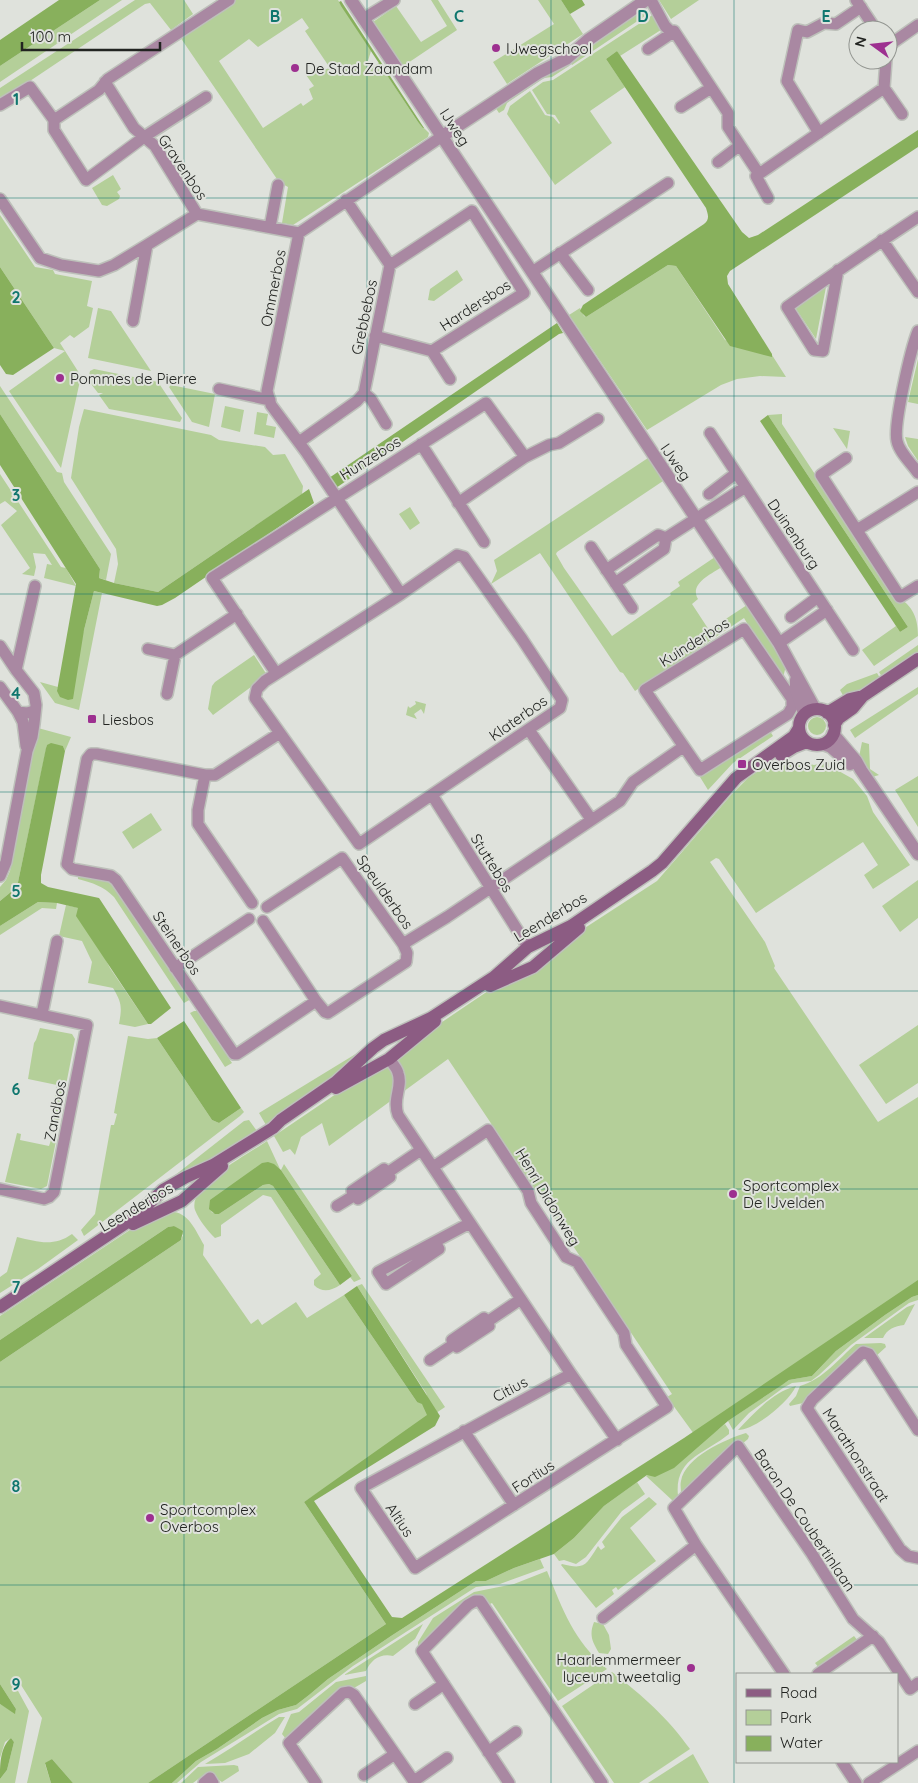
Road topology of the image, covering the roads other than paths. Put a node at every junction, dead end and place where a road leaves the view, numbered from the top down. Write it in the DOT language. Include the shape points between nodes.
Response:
graph roads {
  1 [pos="229,0"];
  2 [pos="351,0"];
  3 [pos="394,0"];
  4 [pos="646,0"];
  5 [pos="651,0"];
  6 [pos="859,4"];
  7 [pos="363,19"];
  8 [pos="869,20"];
  9 [pos="918,25"];
  10 [pos="672,33"];
  11 [pos="898,39"];
  12 [pos="648,49"];
  13 [pos="885,70"];
  14 [pos="105,82"];
  15 [pos="711,88"];
  16 [pos="884,88"];
  17 [pos="206,97"];
  18 [pos="0,105"];
  19 [pos="681,107"];
  20 [pos="902,114"];
  21 [pos="54,120"];
  22 [pos="819,133"];
  23 [pos="144,137"];
  24 [pos="441,137"];
  25 [pos="739,146"];
  26 [pos="718,162"];
  27 [pos="759,174"];
  28 [pos="668,183"];
  29 [pos="278,185"];
  30 [pos="768,198"];
  31 [pos="0,199"];
  32 [pos="346,200"];
  33 [pos="197,214"];
  34 [pos="918,217"];
  35 [pos="270,227"];
  36 [pos="299,233"];
  37 [pos="882,240"];
  38 [pos="147,244"];
  39 [pos="560,254"];
  40 [pos="390,265"];
  41 [pos="838,270"];
  42 [pos="532,272"];
  43 [pos="588,290"];
  44 [pos="918,292"];
  45 [pos="133,322"];
  46 [pos="918,331"];
  47 [pos="376,336"];
  48 [pos="432,351"];
  49 [pos="450,380"];
  50 [pos="219,390"];
  51 [pos="364,393"];
  52 [pos="270,400"];
  53 [pos="598,419"];
  54 [pos="386,424"];
  55 [pos="710,434"];
  56 [pos="299,442"];
  57 [pos="421,444"];
  58 [pos="525,457"];
  59 [pos="846,458"];
  60 [pos="918,473"];
  61 [pos="736,474"];
  62 [pos="744,488"];
  63 [pos="918,492"];
  64 [pos="709,494"];
  65 [pos="336,498"];
  66 [pos="458,503"];
  67 [pos="695,518"];
  68 [pos="857,530"];
  69 [pos="666,538"];
  70 [pos="484,542"];
  71 [pos="590,547"];
  72 [pos="606,570"];
  73 [pos="615,583"];
  74 [pos="35,586"];
  75 [pos="918,586"];
  76 [pos="401,594"];
  77 [pos="818,597"];
  78 [pos="632,608"];
  79 [pos="827,610"];
  80 [pos="237,614"];
  81 [pos="791,617"];
  82 [pos="779,643"];
  83 [pos="0,646"];
  84 [pos="148,649"];
  85 [pos="853,650"];
  86 [pos="175,655"];
  87 [pos="918,659"];
  88 [pos="16,670"];
  89 [pos="276,673"];
  90 [pos="0,687"];
  91 [pos="167,694"];
  92 [pos="863,696"];
  93 [pos="34,711"];
  94 [pos="18,712"];
  95 [pos="816,712"];
  96 [pos="799,728"];
  97 [pos="834,729"];
  98 [pos="530,730"];
  99 [pos="280,733"];
  100 [pos="807,742"];
  101 [pos="823,744"];
  102 [pos="683,746"];
  103 [pos="27,751"];
  104 [pos="861,770"];
  105 [pos="205,776"];
  106 [pos="432,795"];
  107 [pos="591,819"];
  108 [pos="918,854"];
  109 [pos="0,876"];
  110 [pos="489,888"];
  111 [pos="252,903"];
  112 [pos="267,906"];
  113 [pos="249,919"];
  114 [pos="263,921"];
  115 [pos="540,940"];
  116 [pos="57,941"];
  117 [pos="403,944"];
  118 [pos="528,947"];
  119 [pos="547,956"];
  120 [pos="514,959"];
  121 [pos="176,968"];
  122 [pos="524,970"];
  123 [pos="316,1001"];
  124 [pos="0,1006"];
  125 [pos="42,1014"];
  126 [pos="394,1035"];
  127 [pos="373,1048"];
  128 [pos="403,1048"];
  129 [pos="389,1059"];
  130 [pos="378,1066"];
  131 [pos="273,1128"];
  132 [pos="258,1138"];
  133 [pos="421,1150"];
  134 [pos="433,1167"];
  135 [pos="186,1177"];
  136 [pos="0,1189"];
  137 [pos="163,1190"];
  138 [pos="195,1191"];
  139 [pos="337,1206"];
  140 [pos="170,1207"];
  141 [pos="470,1223"];
  142 [pos="435,1242"];
  143 [pos="521,1299"];
  144 [pos="0,1307"];
  145 [pos="0,1313"];
  146 [pos="430,1360"];
  147 [pos="570,1374"];
  148 [pos="667,1407"];
  149 [pos="918,1430"];
  150 [pos="464,1431"];
  151 [pos="617,1440"];
  152 [pos="360,1488"];
  153 [pos="514,1505"];
  154 [pos="696,1545"];
  155 [pos="918,1558"];
  156 [pos="415,1568"];
  157 [pos="603,1618"];
  158 [pos="873,1636"];
  159 [pos="783,1673"];
  160 [pos="819,1673"];
  161 [pos="918,1683"];
  162 [pos="444,1684"];
  163 [pos="416,1704"];
  164 [pos="516,1732"];
  165 [pos="918,1751"];
  166 [pos="488,1752"];
  167 [pos="395,1754"];
  168 [pos="447,1758"];
  169 [pos="843,1763"];
  170 [pos="364,1775"];
  171 [pos="414,1782"];
  172 [pos="204,1783"];
  173 [pos="213,1783"];
  174 [pos="316,1783"];
  175 [pos="509,1783"];
  176 [pos="602,1783"];
  177 [pos="856,1783"];
  178 [pos="869,1783"];
  1 -- 14 [label="street"];
  2 -- 7 [label="street, IJweg"];
  3 -- 7 [label="street"];
  4 -- 24 [label="street" via="588,40 562,53 538,73"];
  5 -- 10 [label="street"];
  6 -- 8 [label="street"];
  6 -- 22 [label="street" via="836,24 824,23 807,32 798,30 786,81"];
  7 -- 24 [label="street, IJweg"];
  9 -- 11 [label="street"];
  10 -- 12 [label="street"];
  10 -- 15 [label="street" via="674,31"];
  13 -- 16 [label="street"];
  14 -- 21 [label="street" via="99,90"];
  14 -- 23 [label="street, Gravenbos" via="134,128"];
  15 -- 19 [label="street"];
  15 -- 25 [label="street" via="728,113 728,127"];
  16 -- 20 [label="street"];
  16 -- 22 [label="street"];
  17 -- 23 [label="street, Gravenbos"];
  18 -- 21 [label="street, Gravenbos" via="30,87"];
  21 -- 23 [label="street, Gravenbos" via="54,130 86,180"];
  22 -- 27 [label="street"];
  23 -- 33 [label="street, Gravenbos" via="155,146"];
  24 -- 32 [label="street, Ommerbos"];
  24 -- 42 [label="street, IJweg"];
  25 -- 26 [label="street"];
  25 -- 27 [label="street"];
  27 -- 30 [label="street" via="756,176"];
  28 -- 39 [label="street"];
  29 -- 35 [label="street"];
  31 -- 38 [label="street" via="40,258 99,271"];
  32 -- 36 [label="street, Ommerbos"];
  32 -- 40 [label="street, Grebbebos"];
  33 -- 35 [label="street"];
  33 -- 38 [label="street"];
  34 -- 37 [label="street"];
  35 -- 36 [label="street"];
  36 -- 52 [label="street, Ommerbos" via="267,391"];
  37 -- 41 [label="street"];
  37 -- 44 [label="street"];
  38 -- 45 [label="street"];
  39 -- 42 [label="street"];
  39 -- 43 [label="street"];
  40 -- 47 [label="street, Grebbebos"];
  40 -- 48 [label="street, Hardersbos" via="472,211 524,293"];
  41 -- 41 [label="street" via="787,306 814,350 823,351"];
  42 -- 67 [label="street, IJweg"];
  46 -- 60 [label="street" via="896,433 897,443"];
  47 -- 48 [label="street, Hardersbos"];
  47 -- 51 [label="street, Grebbebos"];
  48 -- 49 [label="street, Hardersbos"];
  50 -- 52 [label="street"];
  51 -- 54 [label="street"];
  51 -- 56 [label="street"];
  52 -- 56 [label="street"];
  53 -- 58 [label="street" via="559,443"];
  55 -- 61 [label="street, Duinenburg"];
  56 -- 65 [label="street"];
  57 -- 58 [label="street, Hunzebos" via="486,403"];
  57 -- 65 [label="street, Hunzebos"];
  57 -- 66 [label="street, Hunzebos"];
  58 -- 66 [label="street"];
  59 -- 68 [label="street" via="822,475"];
  61 -- 62 [label="street, Duinenburg"];
  61 -- 64 [label="street"];
  62 -- 67 [label="street"];
  62 -- 77 [label="street, Duinenburg"];
  63 -- 68 [label="street"];
  65 -- 76 [label="street"];
  65 -- 80 [label="street" via="212,578"];
  66 -- 70 [label="street, Hunzebos"];
  67 -- 69 [label="street"];
  67 -- 82 [label="street, IJweg"];
  68 -- 75 [label="street" via="900,598"];
  69 -- 72 [label="street" via="658,535"];
  69 -- 73 [label="street" via="664,549"];
  71 -- 72 [label="street"];
  72 -- 73 [label="street"];
  73 -- 78 [label="street"];
  74 -- 88 [label="street"];
  76 -- 89 [label="street, Klaterbos"];
  76 -- 98 [label="street, Klaterbos" via="457,555 464,557 562,700 560,708"];
  77 -- 79 [label="street, Duinenburg"];
  77 -- 81 [label="street"];
  79 -- 82 [label="street"];
  79 -- 85 [label="street, Duinenburg"];
  80 -- 86 [label="street"];
  80 -- 89 [label="street"];
  82 -- 95 [label="street, IJweg"];
  83 -- 88 [label="street"];
  84 -- 86 [label="street"];
  86 -- 91 [label="street"];
  87 -- 92 [label="main road"];
  88 -- 93 [label="street" via="34,692"];
  89 -- 99 [label="street, Klaterbos" via="257,689 255,698"];
  90 -- 94 [label="street"];
  92 -- 95 [label="main road"];
  92 -- 97 [label="main road" via="839,718"];
  93 -- 94 [label="street"];
  93 -- 103 [label="street" via="32,737"];
  94 -- 103 [label="street" via="23,722"];
  95 -- 96 [label="main road" via="802,716"];
  95 -- 97 [label="main road" via="833,719"];
  96 -- 100 [label="main road"];
  96 -- 115 [label="main road, Leenderbos" via="794,736 736,778 662,863 571,926"];
  97 -- 101 [label="main road"];
  97 -- 104 [label="street"];
  98 -- 106 [label="street, Klaterbos"];
  98 -- 107 [label="street"];
  99 -- 105 [label="street" via="215,775"];
  99 -- 106 [label="street, Klaterbos" via="359,844"];
  100 -- 101 [label="main road"];
  100 -- 119 [label="main road, Leenderbos" via="747,776 666,866 574,932"];
  101 -- 104 [label="street"];
  102 -- 102 [label="street, Kuinderbos" via="645,690 744,628 792,699 792,707 788,714 700,770"];
  102 -- 107 [label="street" via="633,782 620,802"];
  103 -- 109 [label="street" via="6,862"];
  104 -- 108 [label="street"];
  105 -- 111 [label="street" via="198,824"];
  105 -- 121 [label="street, Steinerbos" via="91,754 87,759 68,854 67,864 72,869 111,876 116,880"];
  106 -- 110 [label="street, Stuttebos"];
  107 -- 110 [label="street"];
  110 -- 117 [label="street"];
  110 -- 118 [label="street, Stuttebos"];
  111 -- 112 [label="street" via="262,902"];
  111 -- 113 [label="street" via="248,908"];
  112 -- 114 [label="street" via="268,913"];
  112 -- 117 [label="street, Speulderbos" via="342,858"];
  113 -- 114 [label="street" via="257,923"];
  113 -- 121 [label="street"];
  114 -- 123 [label="street"];
  115 -- 118 [label="main road, Leenderbos"];
  115 -- 119 [label="main road" via="547,945"];
  116 -- 125 [label="street"];
  117 -- 123 [label="street" via="406,962 332,1012 325,1012"];
  118 -- 120 [label="main road, Leenderbos"];
  119 -- 122 [label="main road, Leenderbos"];
  120 -- 122 [label="main road" via="517,967"];
  120 -- 126 [label="main road, Leenderbos" via="494,977 431,1018"];
  121 -- 123 [label="street, Steinerbos" via="234,1054"];
  122 -- 128 [label="main road, Leenderbos" via="497,982 431,1024"];
  124 -- 125 [label="street, Zandbos"];
  125 -- 136 [label="street, Zandbos" via="87,1024 54,1192 44,1198"];
  126 -- 127 [label="main road, Leenderbos"];
  126 -- 128 [label="main road" via="402,1040"];
  127 -- 130 [label="main road" via="371,1061"];
  127 -- 131 [label="main road, Leenderbos" via="336,1082"];
  128 -- 129 [label="main road, Leenderbos"];
  129 -- 130 [label="main road, Leenderbos"];
  129 -- 133 [label="street" via="399,1080 395,1107"];
  130 -- 131 [label="main road, Leenderbos"];
  131 -- 132 [label="main road, Leenderbos"];
  132 -- 135 [label="main road, Leenderbos"];
  132 -- 138 [label="main road, Leenderbos"];
  133 -- 134 [label="street"];
  133 -- 139 [label="street" via="387,1173 390,1177 358,1199 355,1194"];
  134 -- 141 [label="street"];
  134 -- 148 [label="street, Henri Didonweg" via="488,1130 528,1191 530,1203 566,1258 577,1262"];
  135 -- 137 [label="main road, Leenderbos"];
  135 -- 138 [label="main road" via="196,1182"];
  137 -- 140 [label="main road" via="162,1203"];
  137 -- 144 [label="main road, Leenderbos" via="135,1217"];
  138 -- 140 [label="main road, Leenderbos"];
  140 -- 145 [label="main road, Leenderbos" via="138,1221"];
  141 -- 142 [label="street"];
  141 -- 143 [label="street"];
  142 -- 142 [label="street" via="378,1272 386,1284 439,1249"];
  143 -- 146 [label="street" via="487,1322 490,1326 457,1348 454,1344"];
  143 -- 147 [label="street"];
  147 -- 150 [label="street, Citius"];
  147 -- 151 [label="street"];
  148 -- 151 [label="street, Fortius"];
  149 -- 155 [label="street, Marathonstraat" via="869,1354 863,1352 807,1408 900,1549 908,1556"];
  150 -- 152 [label="street, Citius"];
  150 -- 153 [label="street"];
  151 -- 153 [label="street, Fortius"];
  152 -- 156 [label="street, Altius"];
  153 -- 156 [label="street, Fortius"];
  154 -- 157 [label="street"];
  154 -- 158 [label="street, Baron De Coubertinlaan" via="674,1508 738,1446 853,1619"];
  154 -- 159 [label="street, Baron De Coubertinlaan"];
  158 -- 160 [label="street"];
  158 -- 161 [label="street" via="910,1689"];
  162 -- 163 [label="street"];
  162 -- 166 [label="street"];
  162 -- 176 [label="street" via="422,1652 468,1605 480,1601"];
  164 -- 166 [label="street"];
  165 -- 178 [label="street"];
  166 -- 175 [label="street"];
  167 -- 170 [label="street"];
  167 -- 171 [label="street"];
  167 -- 174 [label="street" via="354,1695 343,1693 289,1743"];
  168 -- 171 [label="street"];
  169 -- 177 [label="street"];
  172 -- 173 [label="street" via="210,1778"];
}
